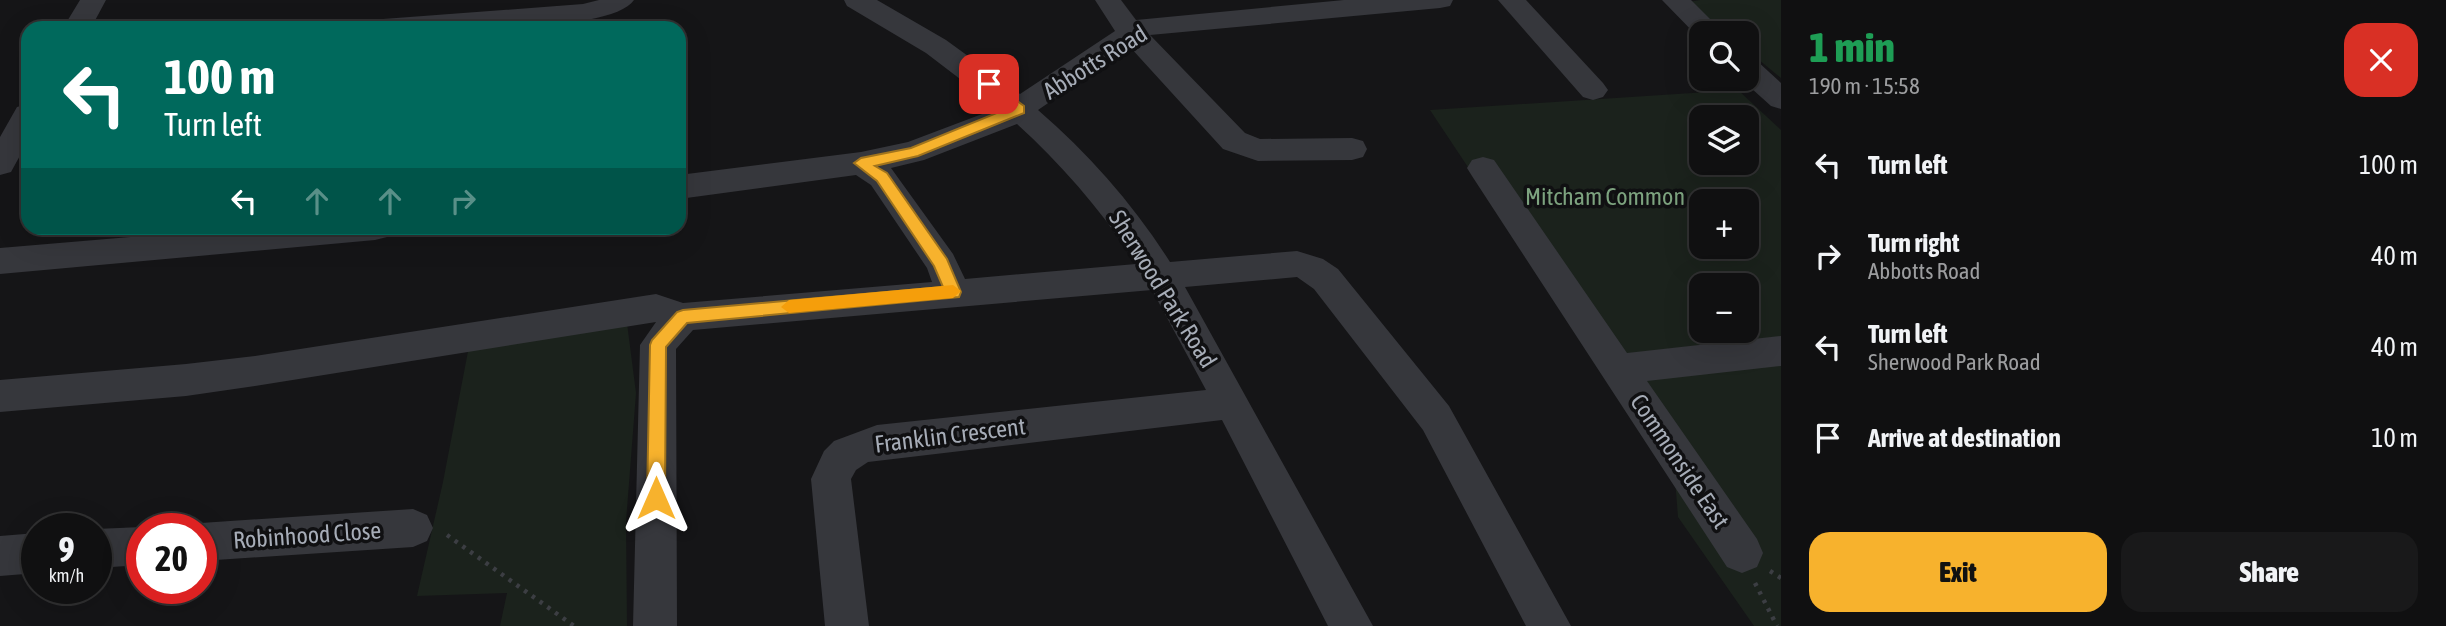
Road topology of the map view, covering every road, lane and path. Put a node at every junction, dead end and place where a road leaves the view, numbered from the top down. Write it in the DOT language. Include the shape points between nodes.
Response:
graph roads {
  1 [pos="93,0"];
  2 [pos="621,0"];
  3 [pos="857,0"];
  4 [pos="1108,0"];
  5 [pos="1440,0"];
  6 [pos="1511,0"];
  7 [pos="1675,0"];
  8 [pos="81,21"];
  9 [pos="476,21"];
  10 [pos="1697,21"];
  11 [pos="1133,32"];
  12 [pos="1759,79"];
  13 [pos="1593,90"];
  14 [pos="1781,99"];
  15 [pos="1019,109"];
  16 [pos="21,126"];
  17 [pos="1352,149"];
  18 [pos="861,163"];
  19 [pos="0,164"];
  20 [pos="1483,168"];
  21 [pos="686,186"];
  22 [pos="310,235"];
  23 [pos="0,261"];
  24 [pos="1161,277"];
  25 [pos="954,292"];
  26 [pos="683,317"];
  27 [pos="1781,351"];
  28 [pos="1618,369"];
  29 [pos="0,396"];
  30 [pos="1232,403"];
  31 [pos="413,528"];
  32 [pos="217,541"];
  33 [pos="1742,553"];
  34 [pos="21,554"];
  35 [pos="0,556"];
  36 [pos="574,626"];
  37 [pos="655,626"];
  38 [pos="847,626"];
  39 [pos="1351,626"];
  40 [pos="1549,626"];
  41 [pos="1777,626"];
  1 -- 8 [label="street"];
  2 -- 9 [label="street" via="583,13"];
  3 -- 15 [label="street, Sherwood Park Road" via="937,45"];
  4 -- 11 [label="street" via="1116,17"];
  5 -- 11 [label="street, Abbotts Road" via="1184,21"];
  6 -- 13 [label="street"];
  7 -- 10 [label="street"];
  11 -- 15 [label="street, Abbotts Road"];
  11 -- 17 [label="street" via="1234,141 1258,150"];
  12 -- 14 [label="street"];
  15 -- 18 [label="street, Abbotts Road" via="913,152"];
  15 -- 24 [label="street, Sherwood Park Road" via="1096,187"];
  16 -- 19 [label="street"];
  18 -- 21 [label="street, Abbotts Road"];
  18 -- 25 [label="street" via="882,177 941,263"];
  20 -- 28 [label="street, Commonside East"];
  22 -- 23 [label="street"];
  24 -- 25 [label="street"];
  24 -- 30 [label="street, Sherwood Park Road"];
  24 -- 40 [label="street" via="1297,264 1326,279 1436,418"];
  25 -- 26 [label="street"];
  26 -- 29 [label="street" via="656,308 255,371"];
  26 -- 37 [label="street" via="658,345"];
  27 -- 28 [label="street, Commonside East"];
  28 -- 33 [label="street, Commonside East"];
  30 -- 38 [label="street, Franklin Crescent" via="855,447 839,461 831,479"];
  30 -- 39 [label="street, Sherwood Park Road"];
  31 -- 32 [label="street, Robinhood Close"];
  31 -- 36 [label="path" via="443,533"];
  33 -- 41 [label="path"];
  34 -- 35 [label="street"];
}
